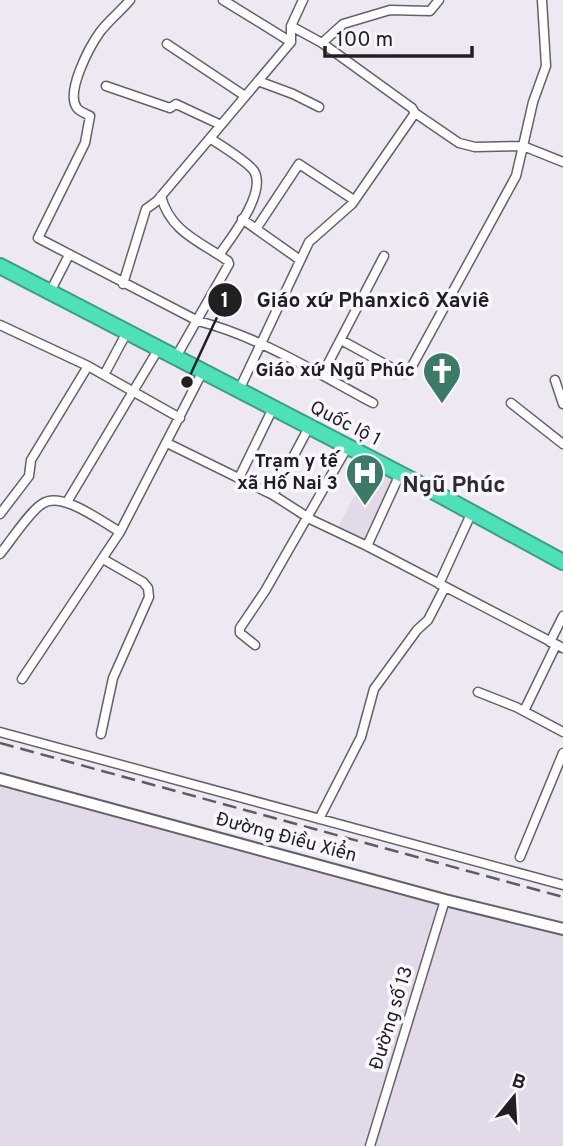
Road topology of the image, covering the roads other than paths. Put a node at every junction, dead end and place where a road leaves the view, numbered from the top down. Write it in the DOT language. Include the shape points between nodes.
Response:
graph roads {
  1 [pos="130,0"];
  2 [pos="223,0"];
  3 [pos="303,0"];
  4 [pos="439,0"];
  5 [pos="542,0"];
  6 [pos="292,26"];
  7 [pos="291,42"];
  8 [pos="322,43"];
  9 [pos="167,44"];
  10 [pos="258,81"];
  11 [pos="106,86"];
  12 [pos="245,96"];
  13 [pos="319,107"];
  14 [pos="415,113"];
  15 [pos="221,125"];
  16 [pos="210,138"];
  17 [pos="523,146"];
  18 [pos="563,162"];
  19 [pos="161,196"];
  20 [pos="354,200"];
  21 [pos="253,201"];
  22 [pos="267,211"];
  23 [pos="242,219"];
  24 [pos="256,229"];
  25 [pos="69,255"];
  26 [pos="219,255"];
  27 [pos="384,256"];
  28 [pos="300,260"];
  29 [pos="0,266"];
  30 [pos="123,284"];
  31 [pos="50,292"];
  32 [pos="198,321"];
  33 [pos="0,325"];
  34 [pos="127,332"];
  35 [pos="341,340"];
  36 [pos="260,345"];
  37 [pos="159,348"];
  38 [pos="176,357"];
  39 [pos="88,366"];
  40 [pos="203,371"];
  41 [pos="104,375"];
  42 [pos="322,375"];
  43 [pos="555,380"];
  44 [pos="239,390"];
  45 [pos="133,393"];
  46 [pos="373,403"];
  47 [pos="511,403"];
  48 [pos="563,404"];
  49 [pos="273,408"];
  50 [pos="180,418"];
  51 [pos="309,427"];
  52 [pos="167,443"];
  53 [pos="563,444"];
  54 [pos="348,446"];
  55 [pos="400,474"];
  56 [pos="239,478"];
  57 [pos="274,495"];
  58 [pos="67,502"];
  59 [pos="472,512"];
  60 [pos="0,514"];
  61 [pos="307,516"];
  62 [pos="120,532"];
  63 [pos="367,546"];
  64 [pos="0,554"];
  65 [pos="103,559"];
  66 [pos="562,561"];
  67 [pos="442,585"];
  68 [pos="563,616"];
  69 [pos="255,645"];
  70 [pos="556,645"];
  71 [pos="22,679"];
  72 [pos="478,692"];
  73 [pos="524,710"];
  74 [pos="0,732"];
  75 [pos="563,732"];
  76 [pos="102,734"];
  77 [pos="563,752"];
  78 [pos="0,779"];
  79 [pos="320,819"];
  80 [pos="520,857"];
  81 [pos="563,885"];
  82 [pos="445,900"];
  83 [pos="563,929"];
  84 [pos="370,1146"];
  1 -- 25 [label="street" via="101,30 75,83 77,109 90,116 88,136 38,237"];
  2 -- 7 [label="street"];
  3 -- 6 [label="street"];
  4 -- 8 [label="street" via="430,11 390,10 343,24"];
  5 -- 17 [label="street" via="545,66"];
  6 -- 7 [label="street"];
  6 -- 8 [label="street"];
  7 -- 10 [label="street"];
  8 -- 14 [label="street"];
  9 -- 12 [label="street"];
  10 -- 12 [label="street"];
  10 -- 13 [label="street"];
  11 -- 15 [label="street" via="170,108 176,104"];
  12 -- 15 [label="street"];
  14 -- 17 [label="street" via="459,144"];
  14 -- 20 [label="street"];
  15 -- 16 [label="street"];
  16 -- 19 [label="street"];
  16 -- 21 [label="street" via="253,170 258,184"];
  17 -- 18 [label="street"];
  17 -- 35 [label="street" via="516,176 411,368 403,374"];
  19 -- 26 [label="street" via="174,225"];
  19 -- 30 [label="street" via="146,209"];
  20 -- 22 [label="street" via="299,164"];
  20 -- 28 [label="street" via="309,242"];
  21 -- 22 [label="street"];
  21 -- 23 [label="street"];
  22 -- 24 [label="street"];
  23 -- 24 [label="street"];
  23 -- 26 [label="street"];
  24 -- 28 [label="street"];
  25 -- 30 [label="street"];
  25 -- 31 [label="street"];
  26 -- 32 [label="street" via="229,264"];
  27 -- 35 [label="street"];
  28 -- 36 [label="street"];
  29 -- 31 [label="highway, Quốc lộ 1"];
  30 -- 32 [label="street"];
  31 -- 34 [label="highway, Quốc lộ 1"];
  32 -- 36 [label="street"];
  32 -- 38 [label="street"];
  33 -- 39 [label="street"];
  34 -- 37 [label="highway, Quốc lộ 1"];
  34 -- 41 [label="street"];
  35 -- 42 [label="street"];
  36 -- 42 [label="street"];
  36 -- 44 [label="street"];
  37 -- 38 [label="highway, Quốc lộ 1"];
  37 -- 45 [label="street"];
  38 -- 40 [label="highway, Quốc lộ 1"];
  39 -- 41 [label="street"];
  39 -- 60 [label="street" via="31,460 29,476"];
  40 -- 44 [label="highway, Quốc lộ 1"];
  40 -- 50 [label="street"];
  41 -- 45 [label="street"];
  42 -- 46 [label="street"];
  43 -- 48 [label="street"];
  44 -- 49 [label="highway, Quốc lộ 1"];
  45 -- 50 [label="street"];
  45 -- 58 [label="street"];
  47 -- 53 [label="street"];
  49 -- 51 [label="highway, Quốc lộ 1"];
  49 -- 56 [label="street"];
  50 -- 52 [label="street"];
  51 -- 54 [label="highway, Quốc lộ 1"];
  51 -- 57 [label="street"];
  52 -- 56 [label="street"];
  52 -- 62 [label="street"];
  54 -- 55 [label="highway, Quốc lộ 1"];
  54 -- 61 [label="street"];
  55 -- 59 [label="highway, Quốc lộ 1"];
  55 -- 63 [label="street"];
  56 -- 57 [label="street"];
  57 -- 61 [label="street"];
  58 -- 62 [label="street"];
  58 -- 64 [label="street" via="55,499 41,504"];
  59 -- 66 [label="highway, Quốc lộ 1"];
  59 -- 67 [label="street"];
  61 -- 63 [label="street"];
  61 -- 69 [label="street" via="240,628"];
  62 -- 65 [label="street"];
  63 -- 67 [label="street"];
  65 -- 71 [label="street"];
  65 -- 76 [label="street" via="143,582 149,597 113,678"];
  67 -- 70 [label="street"];
  67 -- 79 [label="street" via="428,620 374,689 361,737"];
  68 -- 70 [label="street"];
  70 -- 73 [label="street"];
  72 -- 73 [label="street"];
  73 -- 75 [label="street"];
  74 -- 79 [label="street"];
  77 -- 80 [label="street"];
  78 -- 82 [label="street, Đường Điều Xiển"];
  79 -- 81 [label="street"];
  82 -- 83 [label="street, Đường Điều Xiển"];
  82 -- 84 [label="street, Đường số 13"];
}
